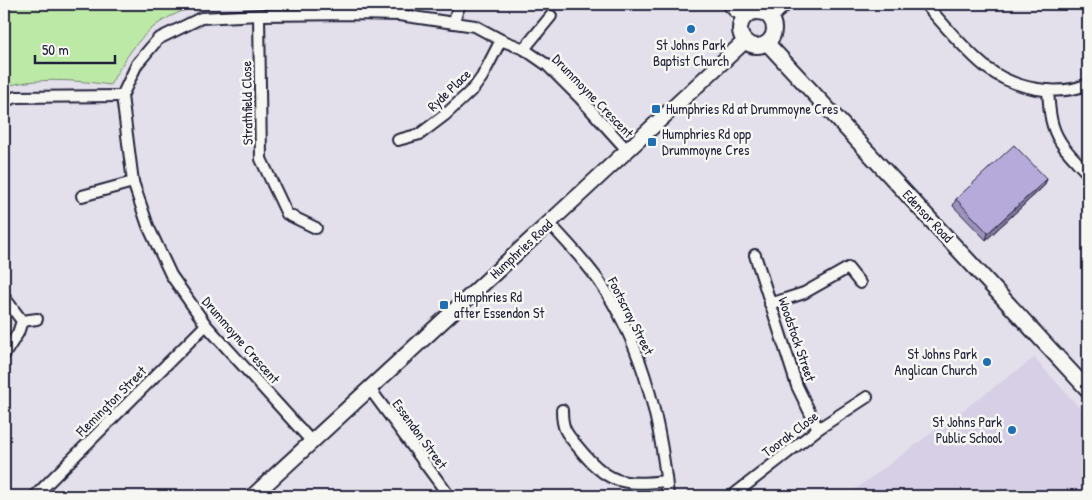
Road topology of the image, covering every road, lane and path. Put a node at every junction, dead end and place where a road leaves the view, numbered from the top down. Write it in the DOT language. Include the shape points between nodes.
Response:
graph roads {
  1 [pos="460,4"];
  2 [pos="730,4"];
  3 [pos="786,4"];
  4 [pos="925,4"];
  5 [pos="259,15"];
  6 [pos="551,16"];
  7 [pos="746,16"];
  8 [pos="770,18"];
  9 [pos="453,23"];
  10 [pos="501,40"];
  11 [pos="744,41"];
  12 [pos="767,43"];
  13 [pos="524,49"];
  14 [pos="1088,84"];
  15 [pos="1048,90"];
  16 [pos="122,96"];
  17 [pos="4,101"];
  18 [pos="398,140"];
  19 [pos="627,150"];
  20 [pos="1088,174"];
  21 [pos="133,182"];
  22 [pos="82,196"];
  23 [pos="549,223"];
  24 [pos="316,228"];
  25 [pos="755,256"];
  26 [pos="860,283"];
  27 [pos="4,297"];
  28 [pos="770,304"];
  29 [pos="37,319"];
  30 [pos="22,322"];
  31 [pos="206,325"];
  32 [pos="4,355"];
  33 [pos="370,389"];
  34 [pos="1088,390"];
  35 [pos="867,396"];
  36 [pos="562,410"];
  37 [pos="818,429"];
  38 [pos="312,442"];
  39 [pos="666,481"];
  40 [pos="35,496"];
  41 [pos="253,496"];
  42 [pos="449,496"];
  43 [pos="668,496"];
  44 [pos="732,496"];
  1 -- 9 [label="street"];
  2 -- 7 [label="main road"];
  3 -- 8 [label="street"];
  4 -- 15 [label="street" via="987,68 1021,85"];
  5 -- 9 [label="street, Drummoyne Crescent" via="390,15"];
  5 -- 16 [label="street, Drummoyne Crescent" via="200,18 158,39 137,64"];
  5 -- 24 [label="street, Strathfield Close" via="261,158 287,214"];
  6 -- 13 [label="street"];
  7 -- 8 [label="main road" via="760,12"];
  7 -- 11 [label="main road" via="740,25"];
  8 -- 12 [label="main road" via="774,27"];
  9 -- 10 [label="street, Drummoyne Crescent" via="475,26"];
  10 -- 13 [label="street, Drummoyne Crescent"];
  10 -- 18 [label="street, Ryde Place" via="474,88 420,134"];
  11 -- 12 [label="main road" via="755,46"];
  11 -- 19 [label="main road, Humphries Road"];
  12 -- 34 [label="main road, Edensor Road"];
  13 -- 19 [label="street, Drummoyne Crescent" via="580,98"];
  14 -- 15 [label="street" via="1068,90"];
  15 -- 20 [label="street" via="1055,132"];
  16 -- 17 [label="street" via="16,97"];
  16 -- 21 [label="street, Drummoyne Crescent"];
  19 -- 23 [label="main road, Humphries Road"];
  21 -- 22 [label="street"];
  21 -- 31 [label="street, Drummoyne Crescent" via="148,226 171,275"];
  23 -- 33 [label="main road, Humphries Road"];
  23 -- 39 [label="street, Footscray Street" via="600,283 629,335 657,426"];
  25 -- 28 [label="street, Woodstock Street"];
  26 -- 28 [label="street" via="848,268 804,293"];
  27 -- 30 [label="street"];
  28 -- 37 [label="street, Woodstock Street" via="798,386"];
  29 -- 30 [label="street"];
  30 -- 32 [label="street"];
  31 -- 38 [label="street, Drummoyne Crescent"];
  31 -- 40 [label="street, Flemington Street"];
  33 -- 38 [label="main road, Humphries Road"];
  33 -- 42 [label="street, Essendon Street"];
  35 -- 37 [label="street, Toorak Close"];
  36 -- 39 [label="street" via="562,424 569,436 594,466 608,477 628,482"];
  37 -- 44 [label="street, Toorak Close"];
  38 -- 41 [label="main road, Humphries Road"];
  39 -- 43 [label="street, Footscray Street"];
}
